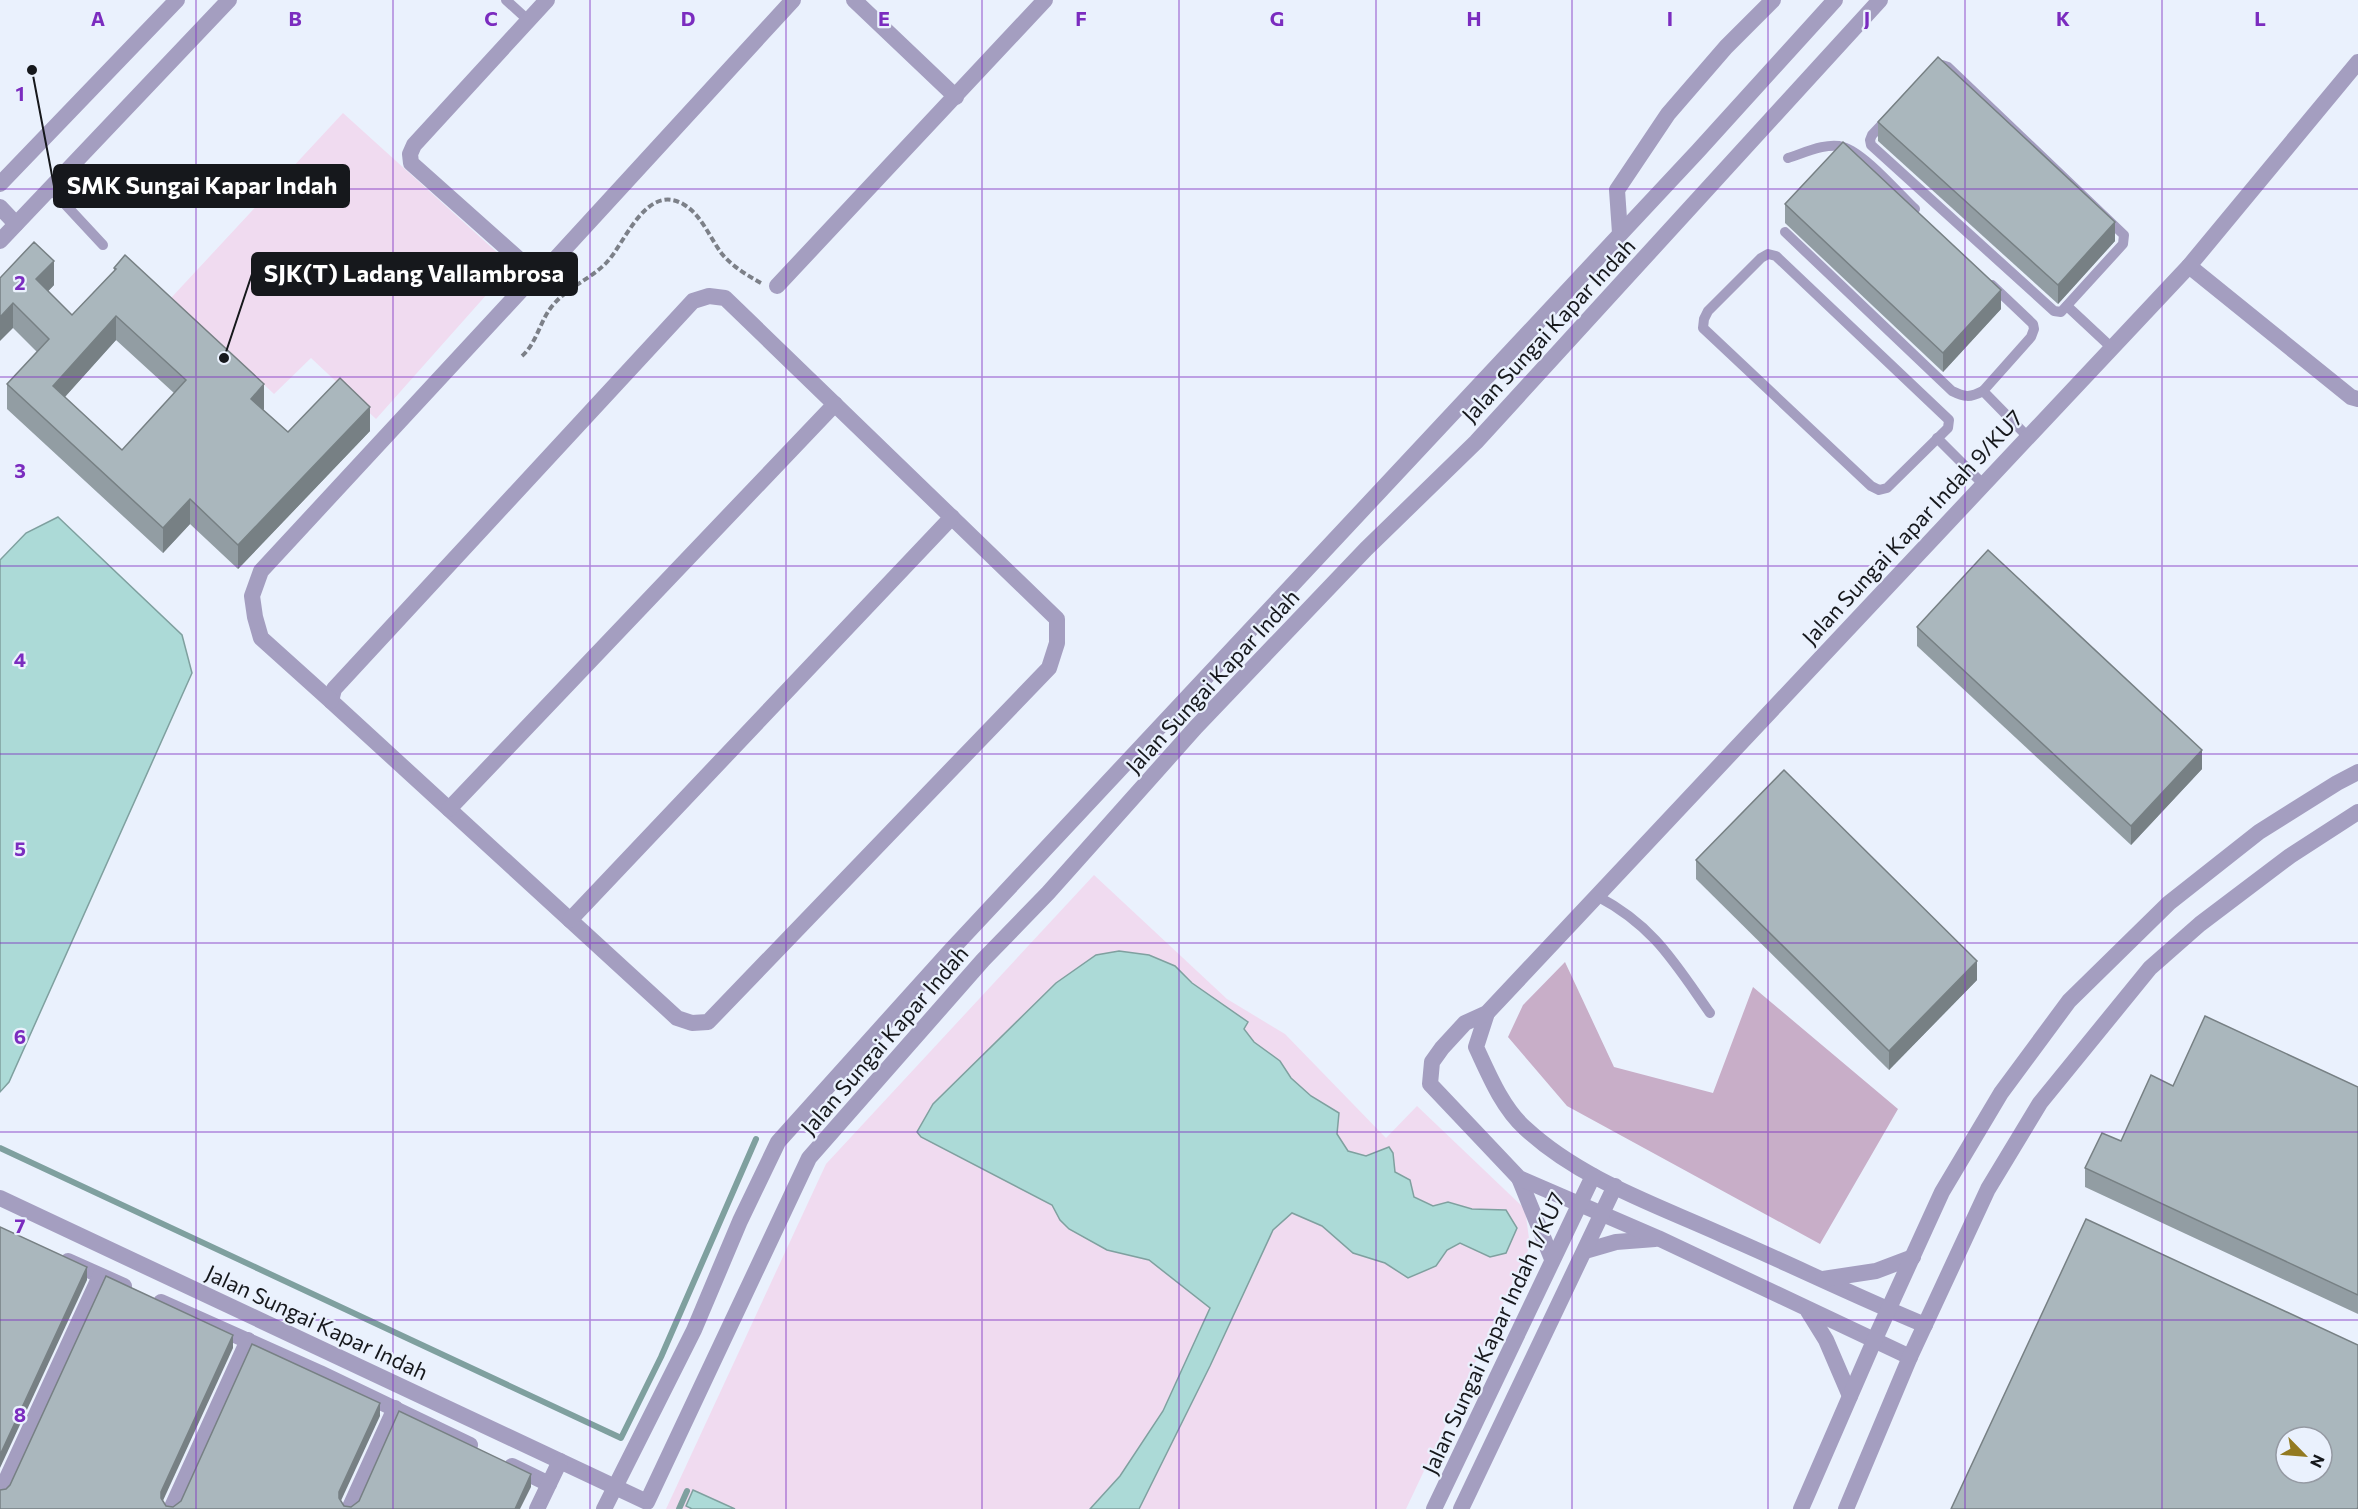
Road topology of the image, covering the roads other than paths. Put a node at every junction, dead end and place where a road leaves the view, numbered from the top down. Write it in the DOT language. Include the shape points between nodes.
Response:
graph roads {
  1 [pos="177,0"];
  2 [pos="229,0"];
  3 [pos="506,0"];
  4 [pos="547,0"];
  5 [pos="793,0"];
  6 [pos="854,0"];
  7 [pos="1045,0"];
  8 [pos="1773,0"];
  9 [pos="1835,0"];
  10 [pos="1880,0"];
  11 [pos="528,21"];
  12 [pos="2358,63"];
  13 [pos="956,97"];
  14 [pos="1788,158"];
  15 [pos="0,184"];
  16 [pos="50,188"];
  17 [pos="0,207"];
  18 [pos="1924,219"];
  19 [pos="16,224"];
  20 [pos="1785,232"];
  21 [pos="1620,233"];
  22 [pos="0,241"];
  23 [pos="103,245"];
  24 [pos="2189,266"];
  25 [pos="538,272"];
  26 [pos="1983,275"];
  27 [pos="773,286"];
  28 [pos="2067,306"];
  29 [pos="2112,348"];
  30 [pos="1983,391"];
  31 [pos="2358,399"];
  32 [pos="835,404"];
  33 [pos="2028,437"];
  34 [pos="1937,438"];
  35 [pos="1983,484"];
  36 [pos="951,517"];
  37 [pos="330,701"];
  38 [pos="2358,772"];
  39 [pos="449,810"];
  40 [pos="2358,812"];
  41 [pos="1607,902"];
  42 [pos="570,920"];
  43 [pos="1487,1013"];
  44 [pos="1710,1013"];
  45 [pos="1593,1176"];
  46 [pos="1518,1178"];
  47 [pos="1615,1186"];
  48 [pos="0,1198"];
  49 [pos="1579,1202"];
  50 [pos="1603,1214"];
  51 [pos="1658,1238"];
  52 [pos="58,1257"];
  53 [pos="1913,1257"];
  54 [pos="1582,1258"];
  55 [pos="1552,1259"];
  56 [pos="100,1276"];
  57 [pos="1823,1279"];
  58 [pos="1889,1310"];
  59 [pos="1808,1311"];
  60 [pos="1924,1325"];
  61 [pos="248,1340"];
  62 [pos="1874,1341"];
  63 [pos="1910,1357"];
  64 [pos="1850,1396"];
  65 [pos="395,1408"];
  66 [pos="560,1461"];
  67 [pos="549,1484"];
  68 [pos="615,1486"];
  69 [pos="0,1493"];
  70 [pos="171,1509"];
  71 [pos="349,1509"];
  72 [pos="537,1509"];
  73 [pos="604,1509"];
  74 [pos="1434,1509"];
  75 [pos="1461,1509"];
  76 [pos="1801,1509"];
  77 [pos="1846,1509"];
  1 -- 15 [label="street"];
  2 -- 16 [label="street"];
  3 -- 11 [label="lane"];
  4 -- 11 [label="street"];
  5 -- 25 [label="street" via="547,268"];
  6 -- 13 [label="street"];
  7 -- 13 [label="street"];
  8 -- 21 [label="street" via="1668,114 1617,190"];
  9 -- 21 [label="street, Jalan Sungai Kapar Indah"];
  10 -- 68 [label="street, Jalan Sungai Kapar Indah" via="1476,442 1366,549 1196,727 809,1158 647,1502"];
  11 -- 25 [label="street" via="410,154 411,163"];
  12 -- 24 [label="street, Jalan Sungai Kapar Indah 9/KU7"];
  13 -- 27 [label="street"];
  14 -- 18 [label="lane" via="1842,146 1858,154"];
  16 -- 19 [label="street"];
  16 -- 23 [label="lane"];
  17 -- 19 [label="street"];
  19 -- 22 [label="street"];
  20 -- 30 [label="lane" via="1952,391 1972,397"];
  21 -- 68 [label="street, Jalan Sungai Kapar Indah" via="950,951 778,1143 694,1330"];
  24 -- 29 [label="street, Jalan Sungai Kapar Indah 9/KU7"];
  24 -- 31 [label="street"];
  25 -- 37 [label="street" via="261,571 255,583 252,596 261,638"];
  26 -- 30 [label="lane" via="2034,329"];
  28 -- 28 [label="lane" via="2123,244 2124,235 1948,67 1935,68 1872,135 1871,145 2054,311 2061,312"];
  28 -- 29 [label="lane"];
  29 -- 33 [label="street, Jalan Sungai Kapar Indah 9/KU7"];
  30 -- 33 [label="lane"];
  32 -- 36 [label="street"];
  32 -- 37 [label="street" via="725,298 709,296 693,301 334,689"];
  32 -- 39 [label="street"];
  33 -- 35 [label="street, Jalan Sungai Kapar Indah 9/KU7"];
  34 -- 34 [label="lane" via="1887,488 1871,486 1703,328 1708,311 1761,258 1768,254 1776,256 1949,420 1948,428"];
  34 -- 35 [label="lane"];
  35 -- 41 [label="street, Jalan Sungai Kapar Indah 9/KU7"];
  36 -- 42 [label="street"];
  36 -- 42 [label="street" via="1057,619 1057,643 1049,668 708,1022 692,1023 677,1018"];
  37 -- 39 [label="street"];
  38 -- 53 [label="street" via="2259,832 2178,896 2069,1001 2001,1094 1942,1192"];
  39 -- 42 [label="street"];
  40 -- 60 [label="street" via="2290,856 2200,924 2142,977 2040,1103 1988,1189"];
  41 -- 43 [label="street, Jalan Sungai Kapar Indah 9/KU7"];
  41 -- 44 [label="lane" via="1650,932"];
  43 -- 45 [label="street" via="1476,1047 1499,1094 1523,1126 1554,1152"];
  43 -- 46 [label="street" via="1465,1023 1442,1048 1432,1062 1430,1084"];
  45 -- 47 [label="street"];
  45 -- 49 [label="street, Jalan Sungai Kapar Indah 1/KU7"];
  46 -- 49 [label="street"];
  46 -- 55 [label="street"];
  47 -- 50 [label="street, Jalan Sungai Kapar Indah 1/KU7"];
  47 -- 57 [label="street"];
  48 -- 66 [label="street, Jalan Sungai Kapar Indah"];
  49 -- 50 [label="street"];
  49 -- 55 [label="street, Jalan Sungai Kapar Indah 1/KU7"];
  50 -- 51 [label="street"];
  50 -- 54 [label="street, Jalan Sungai Kapar Indah 1/KU7"];
  51 -- 54 [label="street" via="1616,1242"];
  51 -- 59 [label="street"];
  52 -- 56 [label="street"];
  53 -- 57 [label="street" via="1876,1271"];
  53 -- 58 [label="street"];
  54 -- 75 [label="street, Jalan Sungai Kapar Indah 1/KU7"];
  55 -- 74 [label="street, Jalan Sungai Kapar Indah 1/KU7"];
  56 -- 61 [label="street"];
  56 -- 69 [label="street"];
  57 -- 58 [label="street"];
  58 -- 60 [label="street"];
  58 -- 62 [label="street"];
  59 -- 62 [label="street"];
  59 -- 64 [label="street" via="1826,1340"];
  60 -- 63 [label="street"];
  61 -- 65 [label="street"];
  61 -- 70 [label="street"];
  62 -- 63 [label="street"];
  62 -- 64 [label="street"];
  63 -- 77 [label="street"];
  64 -- 76 [label="street"];
  65 -- 67 [label="street"];
  65 -- 71 [label="street"];
  66 -- 67 [label="street"];
  66 -- 68 [label="street, Jalan Sungai Kapar Indah"];
  67 -- 72 [label="street"];
  68 -- 73 [label="street"];
}
